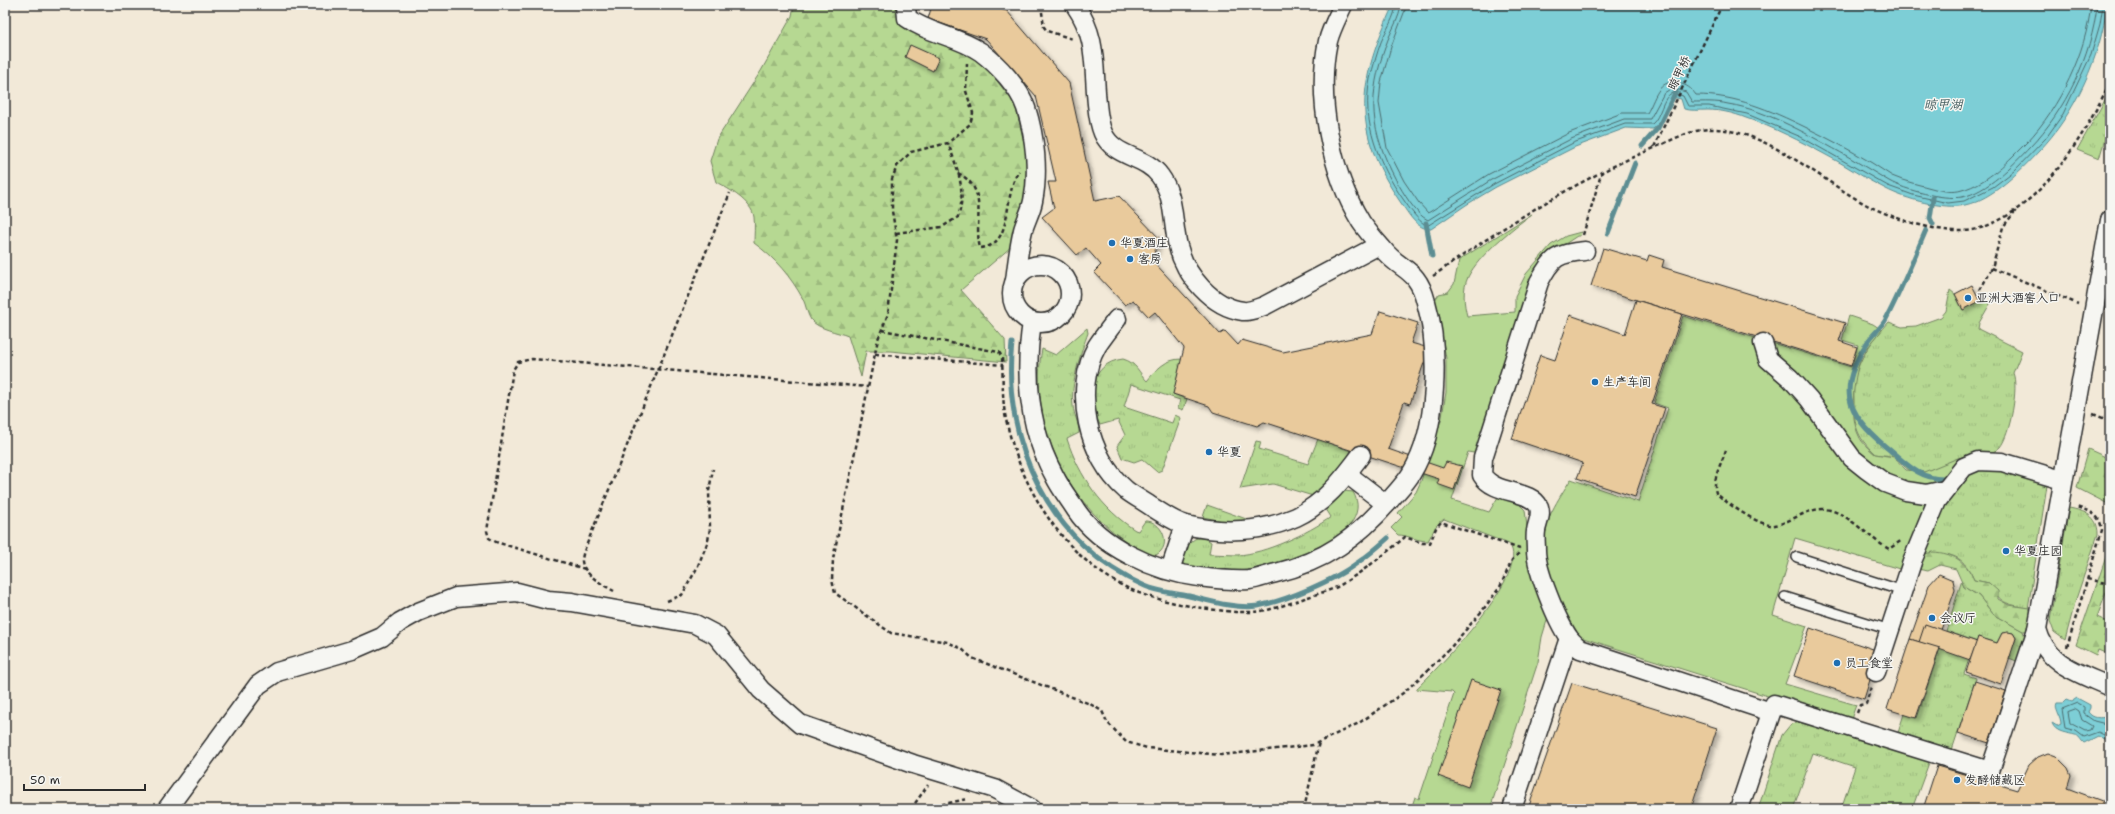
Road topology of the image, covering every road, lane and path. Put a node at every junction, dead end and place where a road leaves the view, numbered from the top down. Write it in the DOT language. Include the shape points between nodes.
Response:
graph roads {
  1 [pos="906,5"];
  2 [pos="1041,5"];
  3 [pos="1075,5"];
  4 [pos="1343,5"];
  5 [pos="1722,5"];
  6 [pos="1093,44"];
  7 [pos="2110,82"];
  8 [pos="948,143"];
  9 [pos="1034,148"];
  10 [pos="1653,148"];
  11 [pos="1602,171"];
  12 [pos="958,173"];
  13 [pos="730,193"];
  14 [pos="2020,206"];
  15 [pos="2110,220"];
  16 [pos="896,233"];
  17 [pos="1379,245"];
  18 [pos="1582,251"];
  19 [pos="1992,268"];
  20 [pos="1015,280"];
  21 [pos="1421,284"];
  22 [pos="1980,290"];
  23 [pos="2093,310"];
  24 [pos="1117,319"];
  25 [pos="1032,322"];
  26 [pos="1763,343"];
  27 [pos="875,354"];
  28 [pos="1003,365"];
  29 [pos="656,369"];
  30 [pos="868,387"];
  31 [pos="1726,450"];
  32 [pos="1361,455"];
  33 [pos="712,469"];
  34 [pos="1347,474"];
  35 [pos="2062,480"];
  36 [pos="1944,490"];
  37 [pos="2058,501"];
  38 [pos="1386,504"];
  39 [pos="1185,525"];
  40 [pos="1923,535"];
  41 [pos="1797,557"];
  42 [pos="586,569"];
  43 [pos="1170,570"];
  44 [pos="2087,579"];
  45 [pos="2110,584"];
  46 [pos="1903,591"];
  47 [pos="615,592"];
  48 [pos="1785,597"];
  49 [pos="661,601"];
  50 [pos="2037,629"];
  51 [pos="1890,630"];
  52 [pos="1569,638"];
  53 [pos="2063,665"];
  54 [pos="1876,672"];
  55 [pos="2110,687"];
  56 [pos="1771,712"];
  57 [pos="1852,728"];
  58 [pos="1319,742"];
  59 [pos="936,772"];
  60 [pos="973,798"];
  61 [pos="167,809"];
  62 [pos="911,809"];
  63 [pos="921,809"];
  64 [pos="1032,809"];
  65 [pos="1304,809"];
  66 [pos="1512,809"];
  67 [pos="1739,809"];
  1 -- 9 [label="street" via="907,18 912,22 980,52 1009,79 1026,107"];
  2 -- 6 [label="path" via="1044,27 1047,31"];
  3 -- 6 [label="street" via="1085,20"];
  4 -- 17 [label="street" via="1328,39 1323,86 1327,133 1344,185 1361,222"];
  5 -- 10 [label="path, 晾甲桥"];
  6 -- 17 [label="street" via="1099,119 1104,134 1121,153 1140,159 1159,175 1169,192 1178,248 1192,276 1209,296 1226,307 1245,311 1257,308"];
  7 -- 14 [label="path" via="2074,144 2031,198"];
  8 -- 12 [label="path"];
  9 -- 12 [label="path" via="1013,180 1001,236 994,245 980,248 975,189 970,180"];
  9 -- 20 [label="street" via="1036,175 1033,201 1018,253"];
  10 -- 11 [label="path"];
  10 -- 14 [label="path" via="1698,130 1731,131 1763,143 1798,162 1867,205 1908,221 1946,230 1975,229 2000,219"];
  11 -- 18 [label="path"];
  11 -- 21 [label="path" via="1526,213"];
  12 -- 16 [label="path" via="962,188 962,204 958,217 942,227"];
  13 -- 29 [label="path"];
  14 -- 19 [label="path" via="2003,227"];
  15 -- 23 [label="street"];
  17 -- 21 [label="street"];
  18 -- 52 [label="street" via="1565,252 1552,262 1539,282 1481,468 1486,481 1491,485 1532,499 1538,506 1540,515 1536,532 1536,553 1551,600"];
  19 -- 22 [label="path"];
  19 -- 23 [label="path"];
  20 -- 25 [label="street" via="1012,300 1016,310"];
  20 -- 25 [label="street" via="1021,272 1039,264 1058,270 1069,285 1069,298 1064,311 1050,322"];
  21 -- 38 [label="street" via="1432,324 1435,351 1433,403 1424,443 1411,474"];
  23 -- 35 [label="street"];
  24 -- 39 [label="street" via="1096,347 1085,382 1085,415 1094,443 1107,468 1126,490"];
  25 -- 43 [label="street" via="1027,382 1038,440 1055,477 1081,517 1114,547 1150,564"];
  26 -- 36 [label="street" via="1768,359 1800,389 1852,458 1885,483 1906,491 1926,494"];
  27 -- 28 [label="path"];
  29 -- 30 [label="path"];
  29 -- 42 [label="path" via="584,551 582,561"];
  29 -- 42 [label="path" via="532,359 518,362 513,370 487,531 489,538"];
  31 -- 40 [label="path" via="1715,479 1716,494 1760,523 1774,526 1807,512 1824,509 1843,516 1889,549 1911,536"];
  32 -- 34 [label="street"];
  33 -- 49 [label="path" via="708,541 682,595 673,600"];
  34 -- 38 [label="street"];
  34 -- 39 [label="street" via="1340,484 1297,517 1265,528 1226,531"];
  35 -- 36 [label="street" via="2002,462 1978,461 1964,467"];
  35 -- 37 [label="street"];
  36 -- 40 [label="street"];
  37 -- 44 [label="path" via="2093,512 2101,522 2101,537"];
  37 -- 50 [label="street"];
  38 -- 43 [label="street" via="1375,518 1334,551 1296,568 1250,580 1197,577"];
  39 -- 43 [label="street"];
  40 -- 46 [label="street"];
  41 -- 46 [label="lane"];
  42 -- 47 [label="path" via="599,583"];
  44 -- 45 [label="path"];
  44 -- 53 [label="path"];
  46 -- 51 [label="street"];
  48 -- 51 [label="lane"];
  50 -- 53 [label="street" via="2040,642 2052,657"];
  50 -- 57 [label="street" via="1990,771"];
  51 -- 54 [label="street"];
  52 -- 56 [label="street" via="1580,649"];
  52 -- 66 [label="street"];
  53 -- 55 [label="street"];
  54 -- 57 [label="path" via="1866,704 1860,705"];
  56 -- 57 [label="street" via="1774,704"];
  56 -- 67 [label="street"];
  58 -- 65 [label="path"];
  59 -- 61 [label="street" via="800,724 761,690 716,635 695,624 548,600 517,592 456,596 418,612 400,622 382,637 352,650 277,672 258,685"];
  59 -- 62 [label="path"];
  59 -- 64 [label="street" via="995,789"];
  60 -- 63 [label="path"];
}
